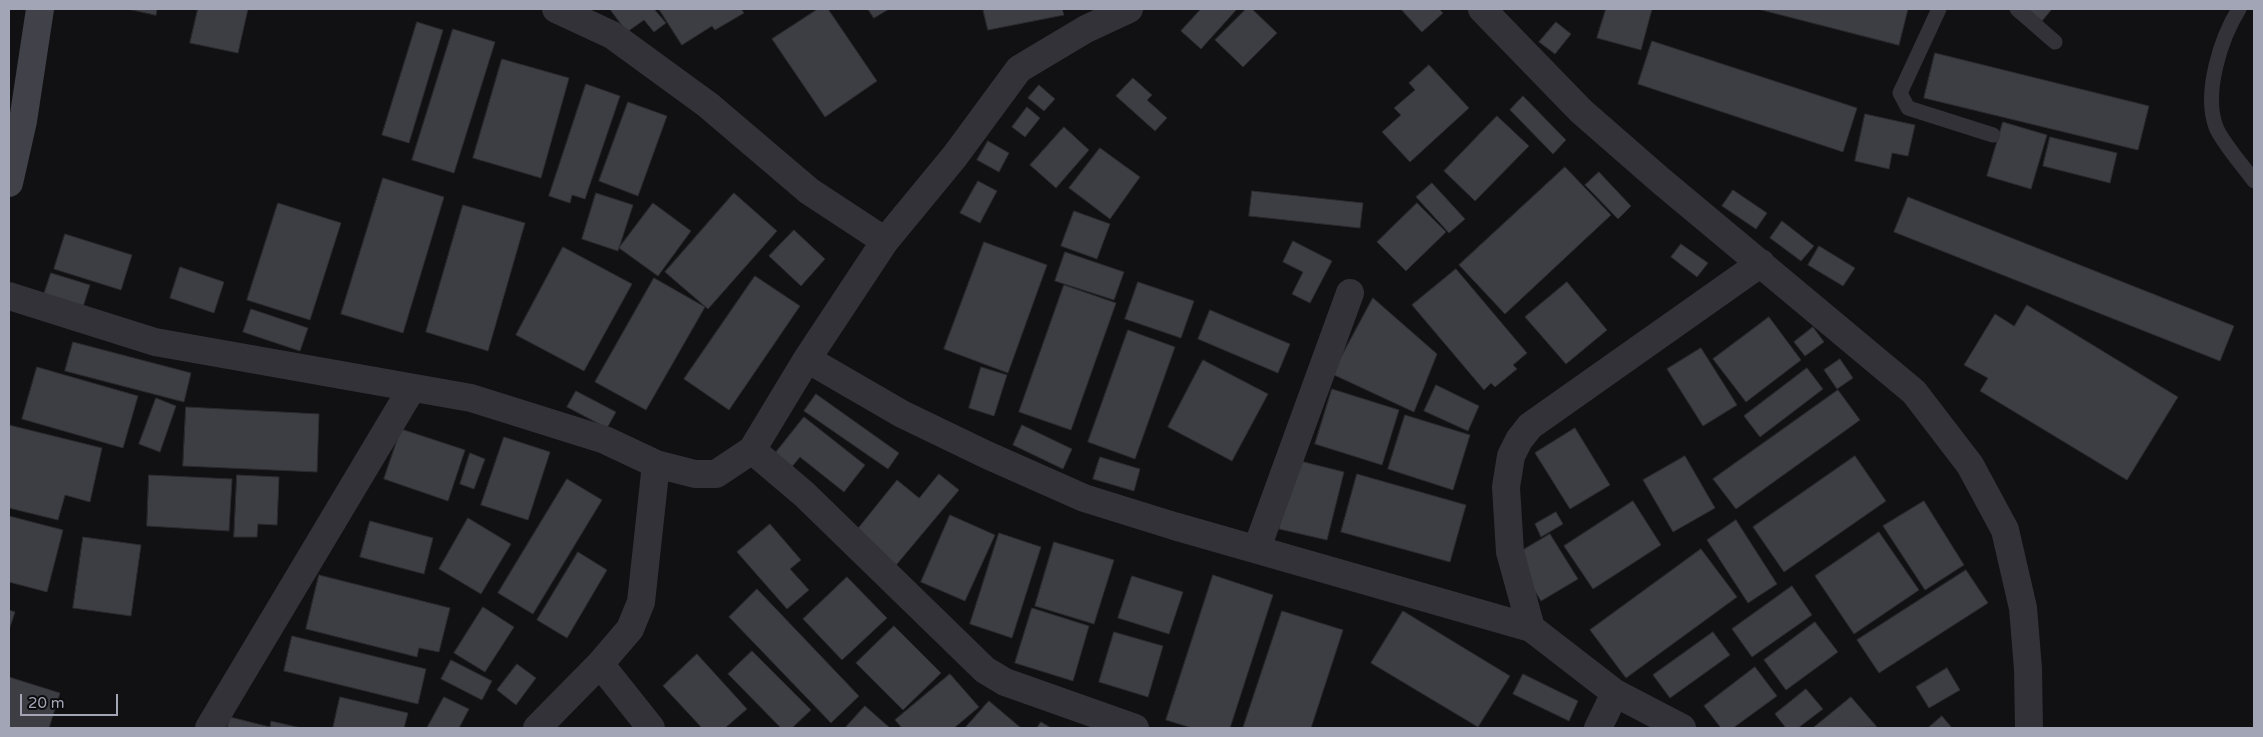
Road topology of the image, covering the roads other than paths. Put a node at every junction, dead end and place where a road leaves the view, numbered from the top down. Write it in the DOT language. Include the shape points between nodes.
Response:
graph roads {
  1 [pos="40,9"];
  2 [pos="556,9"];
  3 [pos="1129,9"];
  4 [pos="1482,9"];
  5 [pos="1939,9"];
  6 [pos="2017,9"];
  7 [pos="2239,9"];
  8 [pos="2055,42"];
  9 [pos="1993,135"];
  10 [pos="2254,180"];
  11 [pos="9,183"];
  12 [pos="885,241"];
  13 [pos="1761,263"];
  14 [pos="1350,293"];
  15 [pos="9,296"];
  16 [pos="808,359"];
  17 [pos="412,388"];
  18 [pos="752,450"];
  19 [pos="656,464"];
  20 [pos="1257,548"];
  21 [pos="1531,628"];
  22 [pos="600,664"];
  23 [pos="1615,693"];
  24 [pos="209,728"];
  25 [pos="537,728"];
  26 [pos="651,728"];
  27 [pos="1135,728"];
  28 [pos="1598,728"];
  29 [pos="1682,728"];
  30 [pos="2029,728"];
  1 -- 11 [label="main road" via="23,121"];
  2 -- 12 [label="street" via="612,35 708,106 810,191"];
  3 -- 12 [label="street" via="1086,29 1020,70"];
  4 -- 13 [label="street" via="1581,111"];
  5 -- 9 [label="lane" via="1905,79 1900,93 1903,102 1908,108"];
  6 -- 8 [label="lane"];
  7 -- 10 [label="lane" via="2224,40 2210,91 2216,127"];
  12 -- 16 [label="street"];
  13 -- 21 [label="street" via="1530,426 1519,440 1511,456 1506,487 1509,543"];
  13 -- 30 [label="street" via="1914,392 1970,465 2005,530 2023,608"];
  14 -- 20 [label="street"];
  15 -- 17 [label="street" via="155,342"];
  16 -- 18 [label="street"];
  16 -- 20 [label="street" via="902,414 987,456 1084,498"];
  17 -- 19 [label="street" via="471,398 605,440"];
  17 -- 24 [label="street"];
  18 -- 19 [label="street" via="716,474 695,474"];
  18 -- 27 [label="street" via="804,494 985,670 1005,682"];
  19 -- 22 [label="street" via="641,602 630,629"];
  20 -- 21 [label="street"];
  21 -- 23 [label="street"];
  22 -- 25 [label="street"];
  22 -- 26 [label="street"];
  23 -- 28 [label="street"];
  23 -- 29 [label="street"];
}
